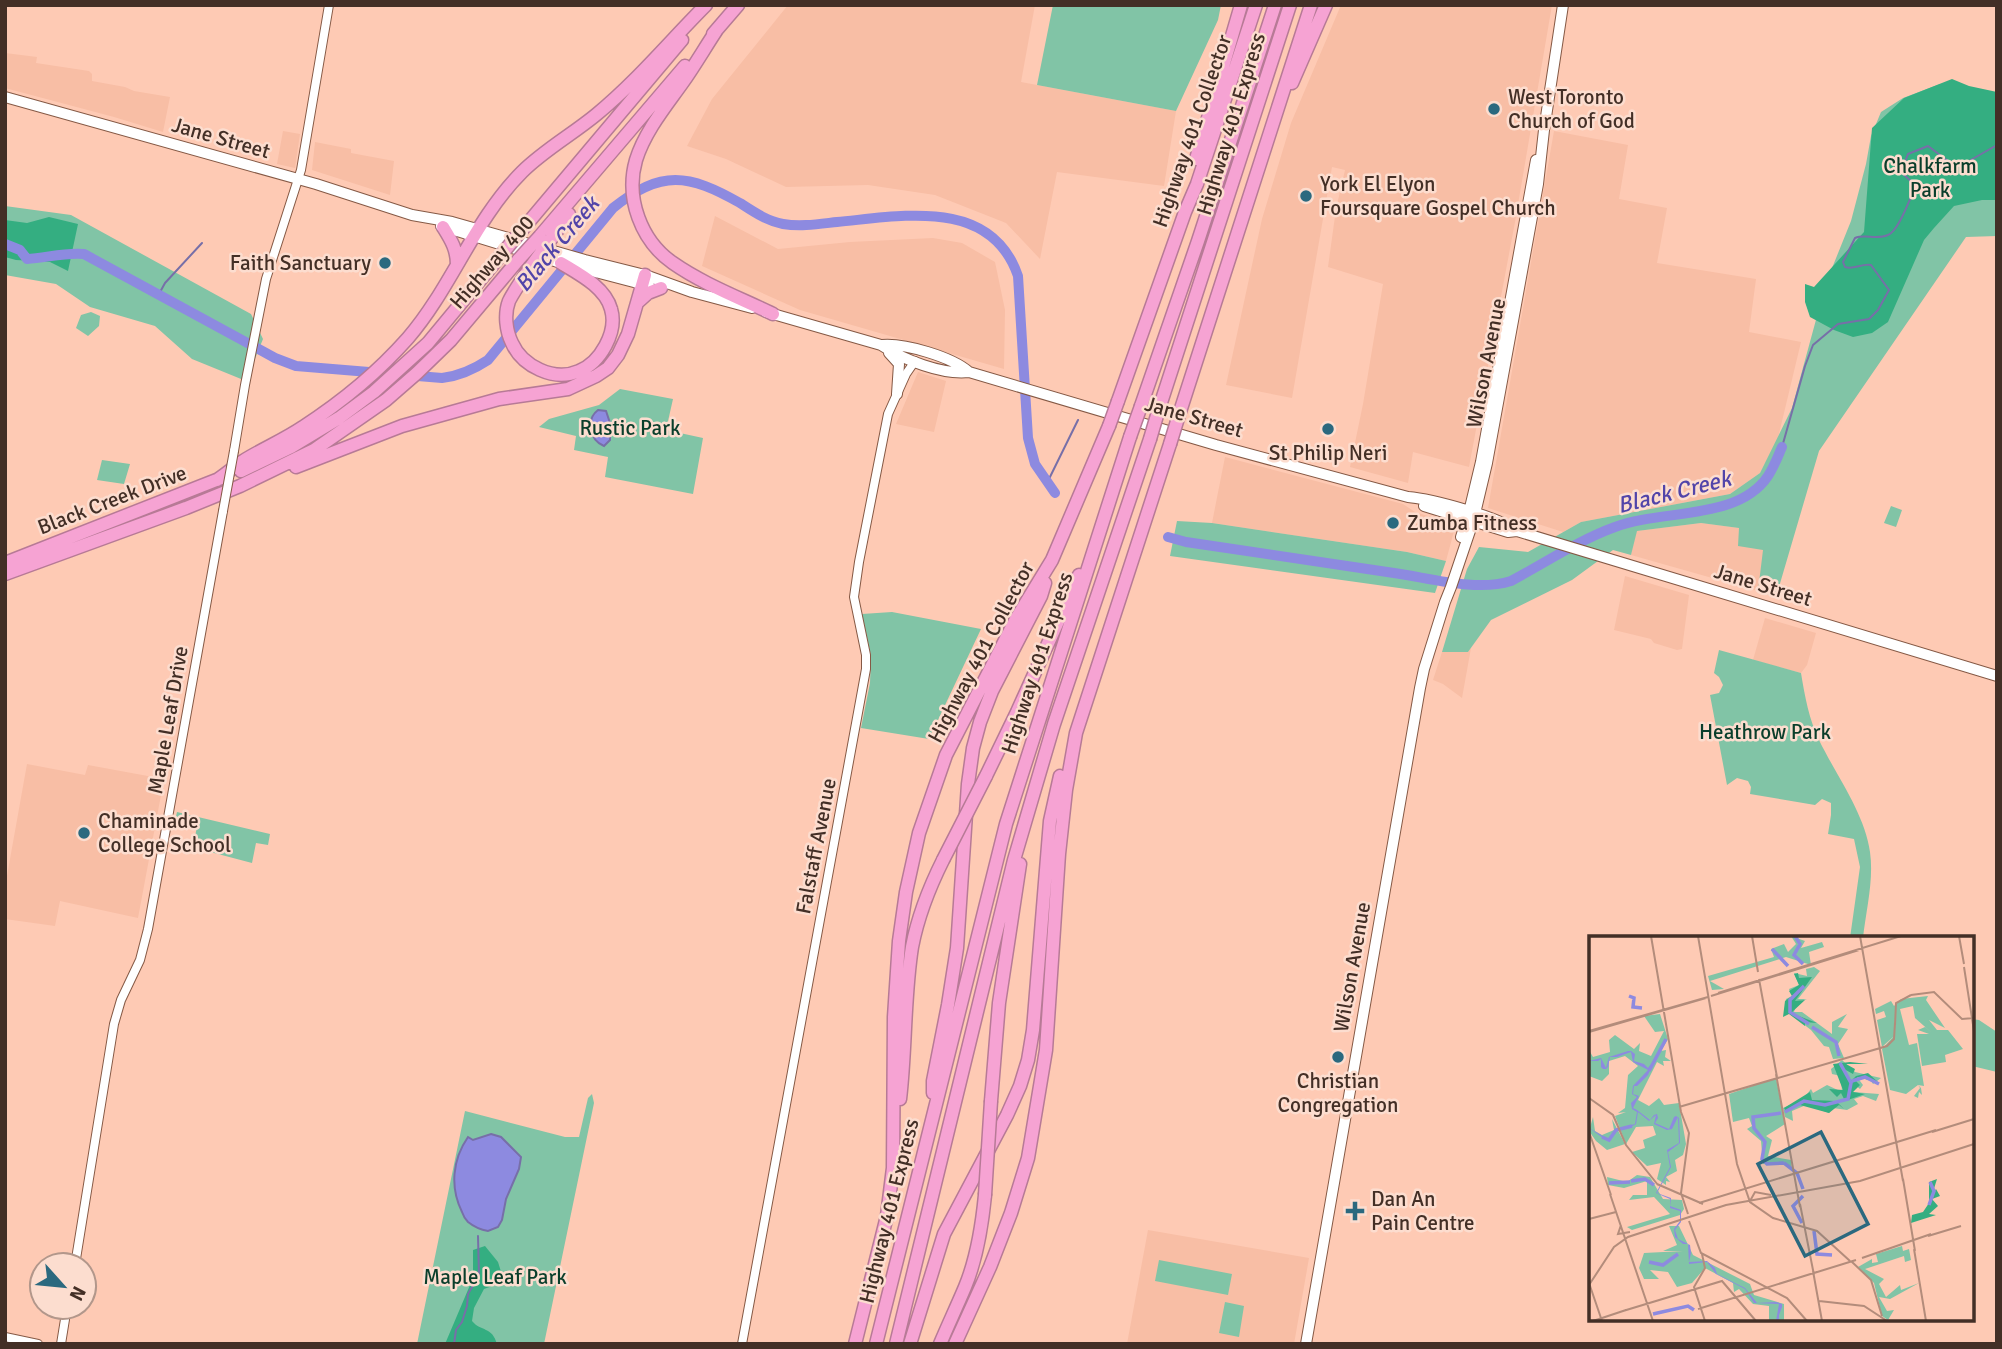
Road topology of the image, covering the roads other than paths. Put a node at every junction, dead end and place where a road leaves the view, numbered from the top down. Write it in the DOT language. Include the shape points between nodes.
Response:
graph roads {
  1 [pos="329,5"];
  2 [pos="709,5"];
  3 [pos="738,5"];
  4 [pos="1241,5"];
  5 [pos="1256,5"];
  6 [pos="1275,5"];
  7 [pos="1290,5"];
  8 [pos="1311,5"];
  9 [pos="1325,5"];
  10 [pos="1563,5"];
  11 [pos="718,28"];
  12 [pos="5,97"];
  13 [pos="1274,121"];
  14 [pos="298,180"];
  15 [pos="1185,212"];
  16 [pos="425,218"];
  17 [pos="443,227"];
  18 [pos="475,233"];
  19 [pos="562,259"];
  20 [pos="525,262"];
  21 [pos="457,267"];
  22 [pos="581,267"];
  23 [pos="644,280"];
  24 [pos="662,288"];
  25 [pos="692,292"];
  26 [pos="638,302"];
  27 [pos="773,314"];
  28 [pos="881,345"];
  29 [pos="915,361"];
  30 [pos="969,372"];
  31 [pos="897,394"];
  32 [pos="233,474"];
  33 [pos="217,480"];
  34 [pos="234,488"];
  35 [pos="1471,517"];
  36 [pos="1095,543"];
  37 [pos="1052,560"];
  38 [pos="5,563"];
  39 [pos="5,575"];
  40 [pos="1997,676"];
  41 [pos="1076,733"];
  42 [pos="1027,815"];
  43 [pos="932,1121"];
  44 [pos="893,1168"];
  45 [pos="77,1251"];
  46 [pos="65,1321"];
  47 [pos="5,1337"];
  48 [pos="38,1344"];
  49 [pos="61,1344"];
  50 [pos="742,1344"];
  51 [pos="855,1344"];
  52 [pos="876,1344"];
  53 [pos="895,1344"];
  54 [pos="910,1344"];
  55 [pos="940,1344"];
  56 [pos="955,1344"];
  57 [pos="1306,1344"];
  1 -- 14 [label="street, Maple Leaf Drive"];
  2 -- 18 [label="highway" via="617,97 522,172"];
  2 -- 32 [label="highway, Highway 400, bridge" via="428,343 339,418"];
  3 -- 11 [label="highway, Highway 400"];
  4 -- 15 [label="highway" via="1189,182"];
  5 -- 15 [label="highway, Highway 401 Collector"];
  6 -- 36 [label="highway, Highway 401 Express, bridge"];
  7 -- 42 [label="highway, Highway 401 Express, bridge"];
  8 -- 13 [label="highway"];
  9 -- 13 [label="highway"];
  10 -- 35 [label="main road, Wilson Avenue" via="1487,463"];
  11 -- 20 [label="highway, Highway 400, bridge"];
  11 -- 27 [label="highway" via="649,131 636,160 635,207 655,248 673,263"];
  12 -- 14 [label="main road, Jane Street"];
  13 -- 41 [label="highway, bridge"];
  14 -- 16 [label="main road, Jane Street"];
  14 -- 45 [label="street, Maple Leaf Drive, bridge" via="266,279 148,929 114,1024"];
  15 -- 37 [label="highway, Highway 401 Collector, bridge" via="1109,426"];
  16 -- 17 [label="main road, Jane Street"];
  16 -- 18 [label="main road, Jane Street" via="452,222"];
  17 -- 18 [label="main road, Jane Street"];
  17 -- 21 [label="highway" via="454,244"];
  18 -- 19 [label="main road, Jane Street"];
  18 -- 21 [label="highway"];
  19 -- 22 [label="highway"];
  20 -- 22 [label="highway" via="506,321 517,354 550,374 579,371 592,362 612,331 611,309"];
  20 -- 34 [label="highway, Highway 400" via="386,400 314,450"];
  21 -- 33 [label="highway" via="409,337 355,388 302,428"];
  22 -- 23 [label="main road, Jane Street"];
  23 -- 24 [label="main road, Jane Street"];
  23 -- 25 [label="main road, Jane Street"];
  23 -- 26 [label="highway"];
  24 -- 25 [label="main road, Jane Street"];
  24 -- 26 [label="highway"];
  25 -- 27 [label="main road, Jane Street"];
  26 -- 34 [label="highway" via="628,334 608,368 568,389 499,400 402,426"];
  27 -- 28 [label="main road, Jane Street"];
  28 -- 29 [label="main road, Jane Street"];
  28 -- 30 [label="main road, Jane Street" via="912,348 959,363"];
  28 -- 31 [label="main road" via="899,364"];
  29 -- 30 [label="main road, Jane Street" via="954,374"];
  29 -- 31 [label="street, Falstaff Avenue"];
  30 -- 35 [label="main road, Jane Street"];
  31 -- 50 [label="street, Falstaff Avenue" via="888,415 854,597 866,655 864,683"];
  32 -- 33 [label="highway, Black Creek Drive"];
  33 -- 38 [label="highway, Black Creek Drive"];
  34 -- 39 [label="highway, Black Creek Drive"];
  35 -- 40 [label="main road, Jane Street" via="1508,532 1517,530"];
  35 -- 57 [label="main road, Wilson Avenue" via="1420,688"];
  36 -- 43 [label="highway, Highway 401 Express" via="1006,824"];
  36 -- 44 [label="highway, bridge" via="920,916 912,947"];
  37 -- 43 [label="highway" via="1041,596 992,691 974,748 957,948 933,1081"];
  37 -- 44 [label="highway, Highway 401 Collector" via="946,755 919,834 899,941"];
  41 -- 54 [label="highway" via="1066,750 1050,821 1028,1060 1007,1115 944,1234"];
  41 -- 56 [label="highway" via="1059,854 1046,1050 1028,1158 995,1257"];
  42 -- 53 [label="highway, Highway 401 Express"];
  42 -- 55 [label="highway, bridge" via="999,1003 983,1224 966,1285"];
  43 -- 52 [label="highway, Highway 401 Express"];
  44 -- 51 [label="highway, Highway 401 Collector" via="887,1216"];
  46 -- 49 [label="street"];
  47 -- 48 [label="street"];
}
